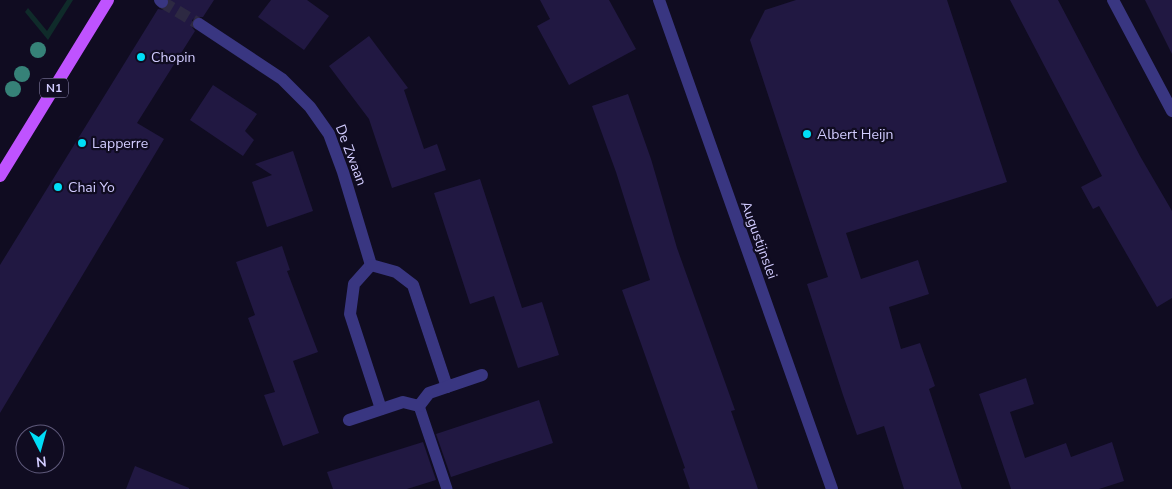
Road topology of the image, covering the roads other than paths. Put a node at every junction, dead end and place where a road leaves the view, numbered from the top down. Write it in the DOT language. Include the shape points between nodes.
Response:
graph roads {
  1 [pos="108,0"];
  2 [pos="659,0"];
  3 [pos="1113,0"];
  4 [pos="199,24"];
  5 [pos="1172,111"];
  6 [pos="0,176"];
  7 [pos="371,265"];
  8 [pos="482,375"];
  9 [pos="448,387"];
  10 [pos="419,406"];
  11 [pos="381,409"];
  12 [pos="349,420"];
  13 [pos="447,489"];
  14 [pos="832,489"];
  1 -- 6 [label="main road, N1"];
  2 -- 14 [label="street, Augustijnslei"];
  3 -- 5 [label="street"];
  4 -- 7 [label="street, De Zwaan" via="282,79 320,120 329,134 343,172"];
  7 -- 9 [label="street" via="396,272 413,285"];
  7 -- 11 [label="street" via="354,284 350,314"];
  8 -- 9 [label="street"];
  9 -- 10 [label="street" via="429,393"];
  10 -- 11 [label="street" via="403,402"];
  10 -- 13 [label="lane"];
  11 -- 12 [label="street"];
}
